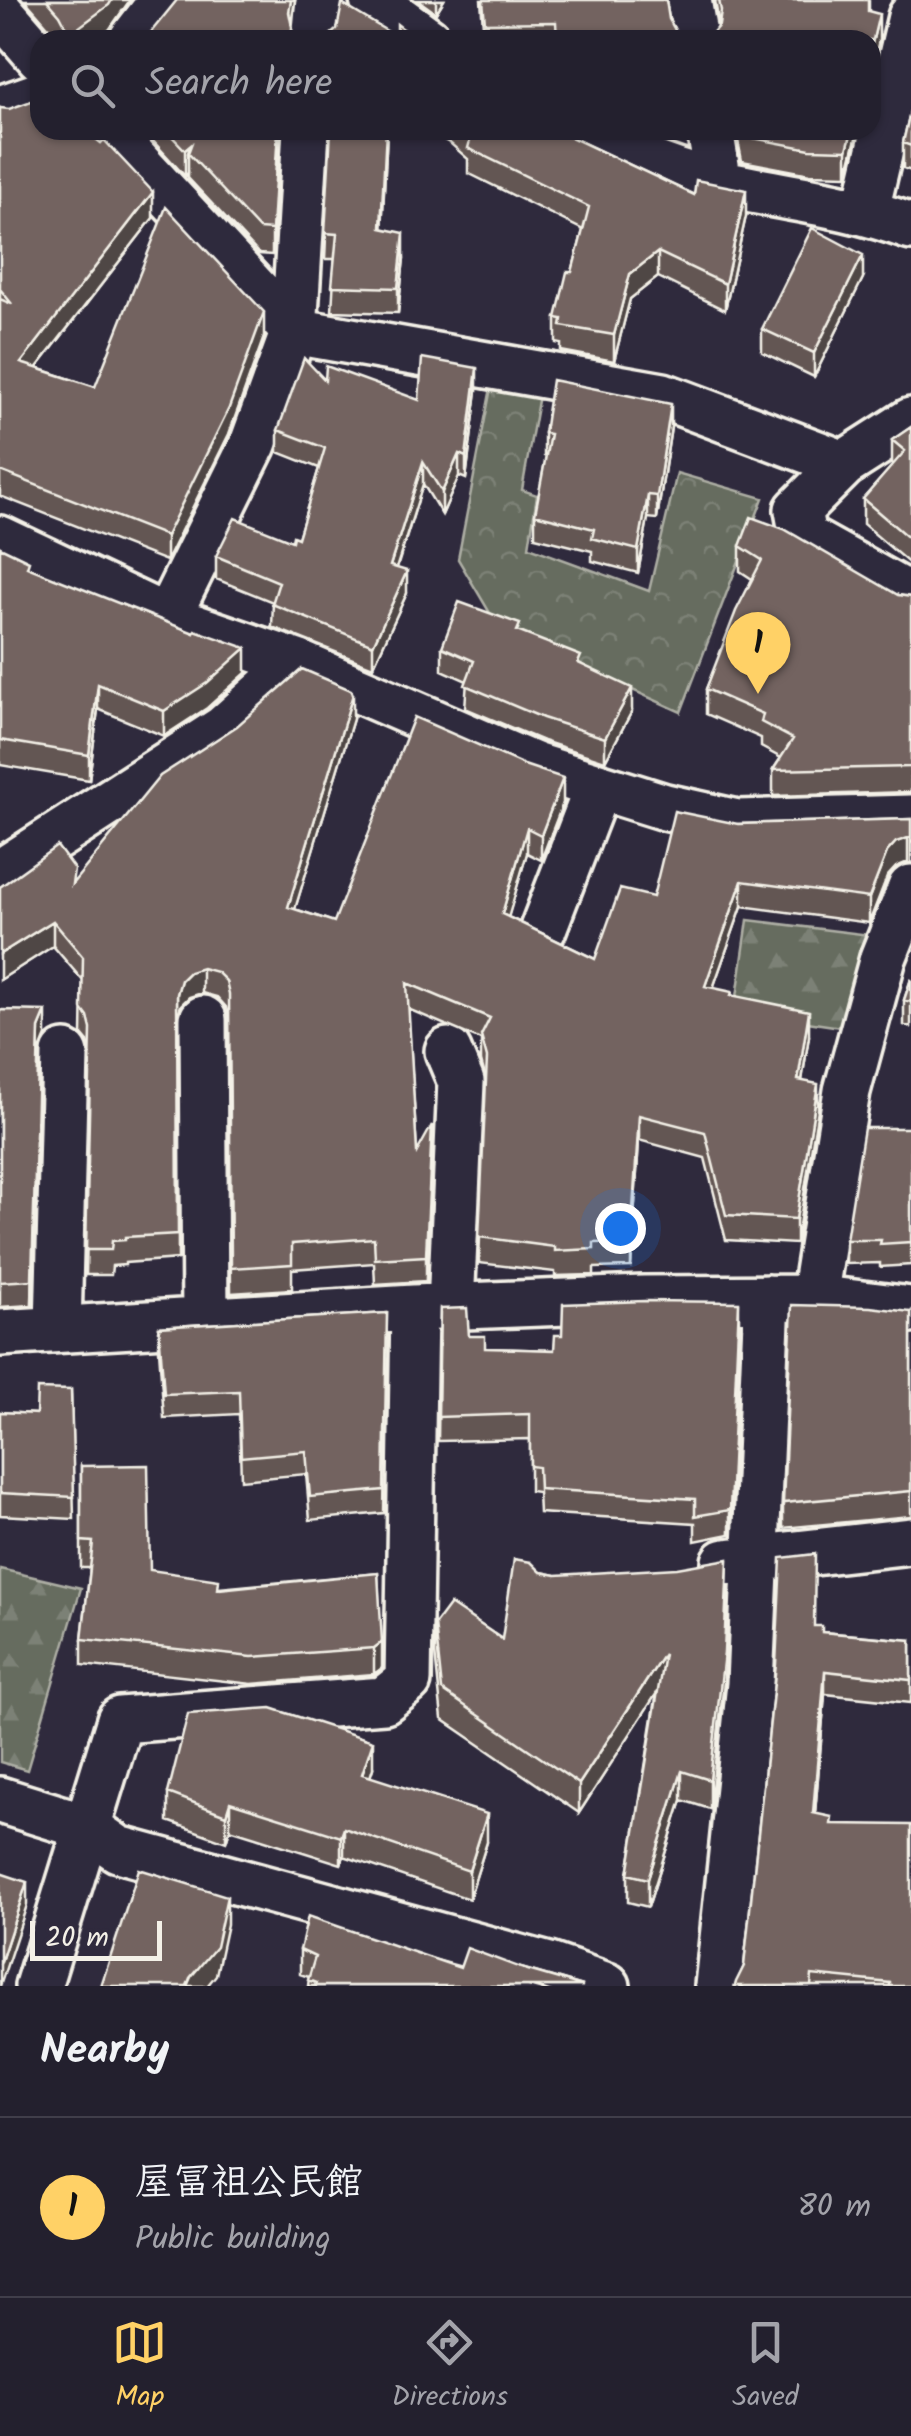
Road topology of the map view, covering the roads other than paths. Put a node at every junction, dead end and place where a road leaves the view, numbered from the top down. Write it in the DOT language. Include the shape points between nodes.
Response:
graph roads {
  1 [pos="163,0"];
  2 [pos="319,0"];
  3 [pos="373,0"];
  4 [pos="688,0"];
  5 [pos="0,11"];
  6 [pos="911,17"];
  7 [pos="140,30"];
  8 [pos="316,30"];
  9 [pos="414,30"];
  10 [pos="692,30"];
  11 [pos="30,46"];
  12 [pos="30,99"];
  13 [pos="0,110"];
  14 [pos="116,140"];
  15 [pos="305,140"];
  16 [pos="600,140"];
  17 [pos="712,140"];
  18 [pos="719,183"];
  19 [pos="866,210"];
  20 [pos="911,227"];
  21 [pos="294,332"];
  22 [pos="911,421"];
  23 [pos="844,464"];
  24 [pos="0,539"];
  25 [pos="911,596"];
  26 [pos="167,618"];
  27 [pos="297,663"];
  28 [pos="598,786"];
  29 [pos="911,818"];
  30 [pos="0,873"];
  31 [pos="911,888"];
  32 [pos="543,928"];
  33 [pos="203,1020"];
  34 [pos="448,1051"];
  35 [pos="65,1054"];
  36 [pos="767,1298"];
  37 [pos="814,1298"];
  38 [pos="433,1307"];
  39 [pos="911,1310"];
  40 [pos="205,1320"];
  41 [pos="58,1328"];
  42 [pos="0,1333"];
  43 [pos="911,1541"];
  44 [pos="753,1557"];
  45 [pos="675,1571"];
  46 [pos="0,1800"];
  47 [pos="87,1827"];
  48 [pos="546,1976"];
  49 [pos="38,1986"];
  50 [pos="607,1986"];
  51 [pos="718,1986"];
  1 -- 7 [label="street"];
  2 -- 8 [label="street"];
  3 -- 9 [label="street"];
  4 -- 10 [label="street"];
  5 -- 11 [label="street"];
  6 -- 19 [label="street"];
  12 -- 13 [label="street"];
  14 -- 21 [label="street"];
  15 -- 21 [label="street"];
  16 -- 18 [label="street"];
  17 -- 18 [label="street"];
  18 -- 19 [label="street"];
  19 -- 20 [label="street"];
  21 -- 23 [label="street" via="663,396"];
  21 -- 26 [label="street" via="253,444"];
  22 -- 23 [label="street"];
  23 -- 25 [label="street" via="798,510 803,537"];
  24 -- 26 [label="street"];
  26 -- 27 [label="street"];
  27 -- 28 [label="street" via="534,766"];
  27 -- 30 [label="street" via="222,730"];
  28 -- 29 [label="street" via="737,823"];
  28 -- 32 [label="street"];
  31 -- 37 [label="street" via="883,958 847,1092"];
  33 -- 40 [label="street"];
  34 -- 38 [label="street" via="461,1082"];
  35 -- 41 [label="street"];
  36 -- 37 [label="street"];
  36 -- 38 [label="street"];
  36 -- 44 [label="street"];
  37 -- 39 [label="street"];
  38 -- 40 [label="street"];
  38 -- 47 [label="street" via="408,1680 384,1700 120,1720"];
  40 -- 41 [label="street"];
  41 -- 42 [label="street"];
  43 -- 44 [label="street"];
  44 -- 45 [label="street"];
  44 -- 51 [label="street" via="750,1684"];
  46 -- 47 [label="street"];
  47 -- 48 [label="street" via="118,1849"];
  47 -- 49 [label="street"];
  48 -- 50 [label="street"];
}
